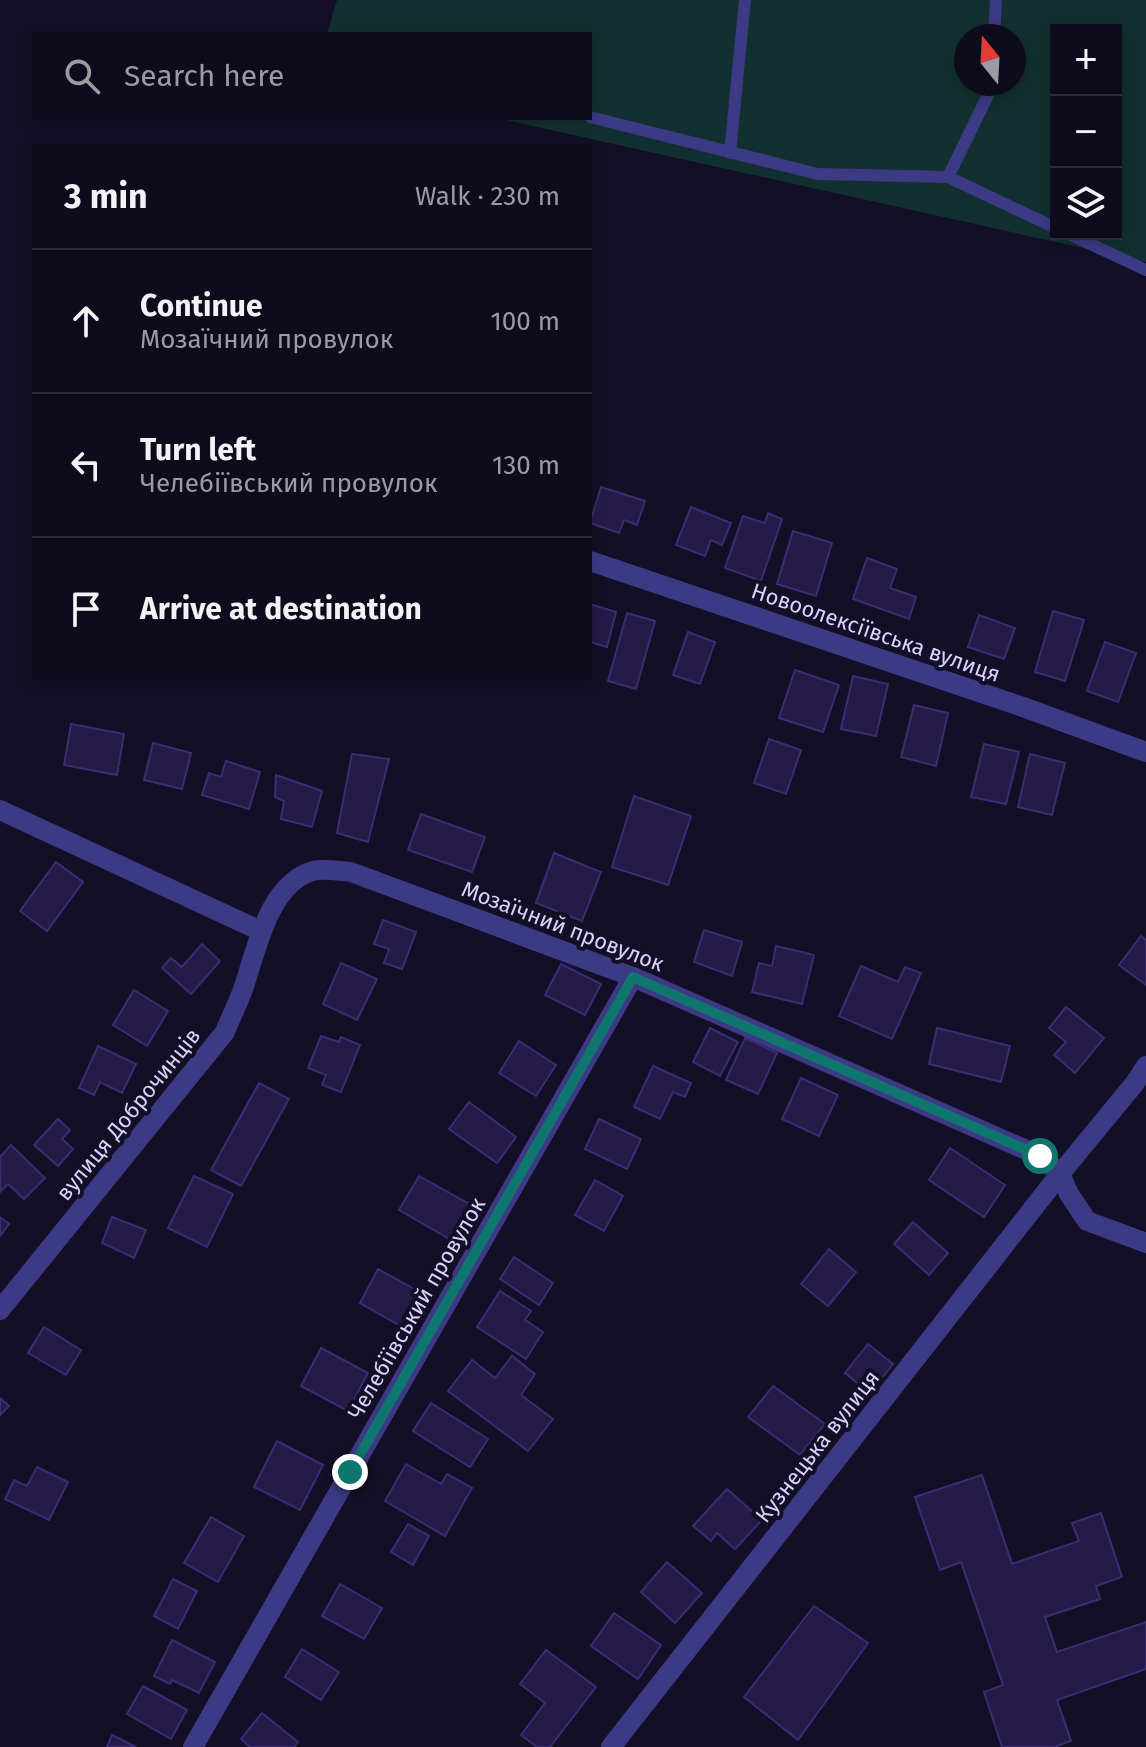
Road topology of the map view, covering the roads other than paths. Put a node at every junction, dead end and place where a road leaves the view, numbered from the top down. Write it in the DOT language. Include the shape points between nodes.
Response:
graph roads {
  1 [pos="745,0"];
  2 [pos="996,0"];
  3 [pos="995,24"];
  4 [pos="988,96"];
  5 [pos="592,118"];
  6 [pos="730,153"];
  7 [pos="948,177"];
  8 [pos="1050,225"];
  9 [pos="1082,240"];
  10 [pos="1146,270"];
  11 [pos="592,562"];
  12 [pos="1146,752"];
  13 [pos="0,810"];
  14 [pos="261,931"];
  15 [pos="633,977"];
  16 [pos="1146,1066"];
  17 [pos="1060,1174"];
  18 [pos="1146,1243"];
  19 [pos="0,1310"];
  20 [pos="193,1747"];
  21 [pos="611,1747"];
  1 -- 6 [label="lane"];
  2 -- 3 [label="lane"];
  4 -- 7 [label="lane"];
  5 -- 6 [label="lane"];
  6 -- 7 [label="lane" via="818,174"];
  7 -- 8 [label="lane"];
  9 -- 10 [label="lane"];
  11 -- 12 [label="street, Новоолексіївська вулиця"];
  13 -- 14 [label="street"];
  14 -- 15 [label="street, Мозаїчний провулок" via="291,883 313,871 351,872"];
  14 -- 19 [label="street, вулиця Доброчинців" via="225,1032"];
  15 -- 17 [label="street, Мозаїчний провулок" via="1040,1156"];
  15 -- 20 [label="street, Челебіївський провулок"];
  16 -- 17 [label="street, Кузнецька вулиця"];
  17 -- 18 [label="street, Мозаїчний провулок" via="1087,1221"];
  17 -- 21 [label="street, Кузнецька вулиця"];
}
